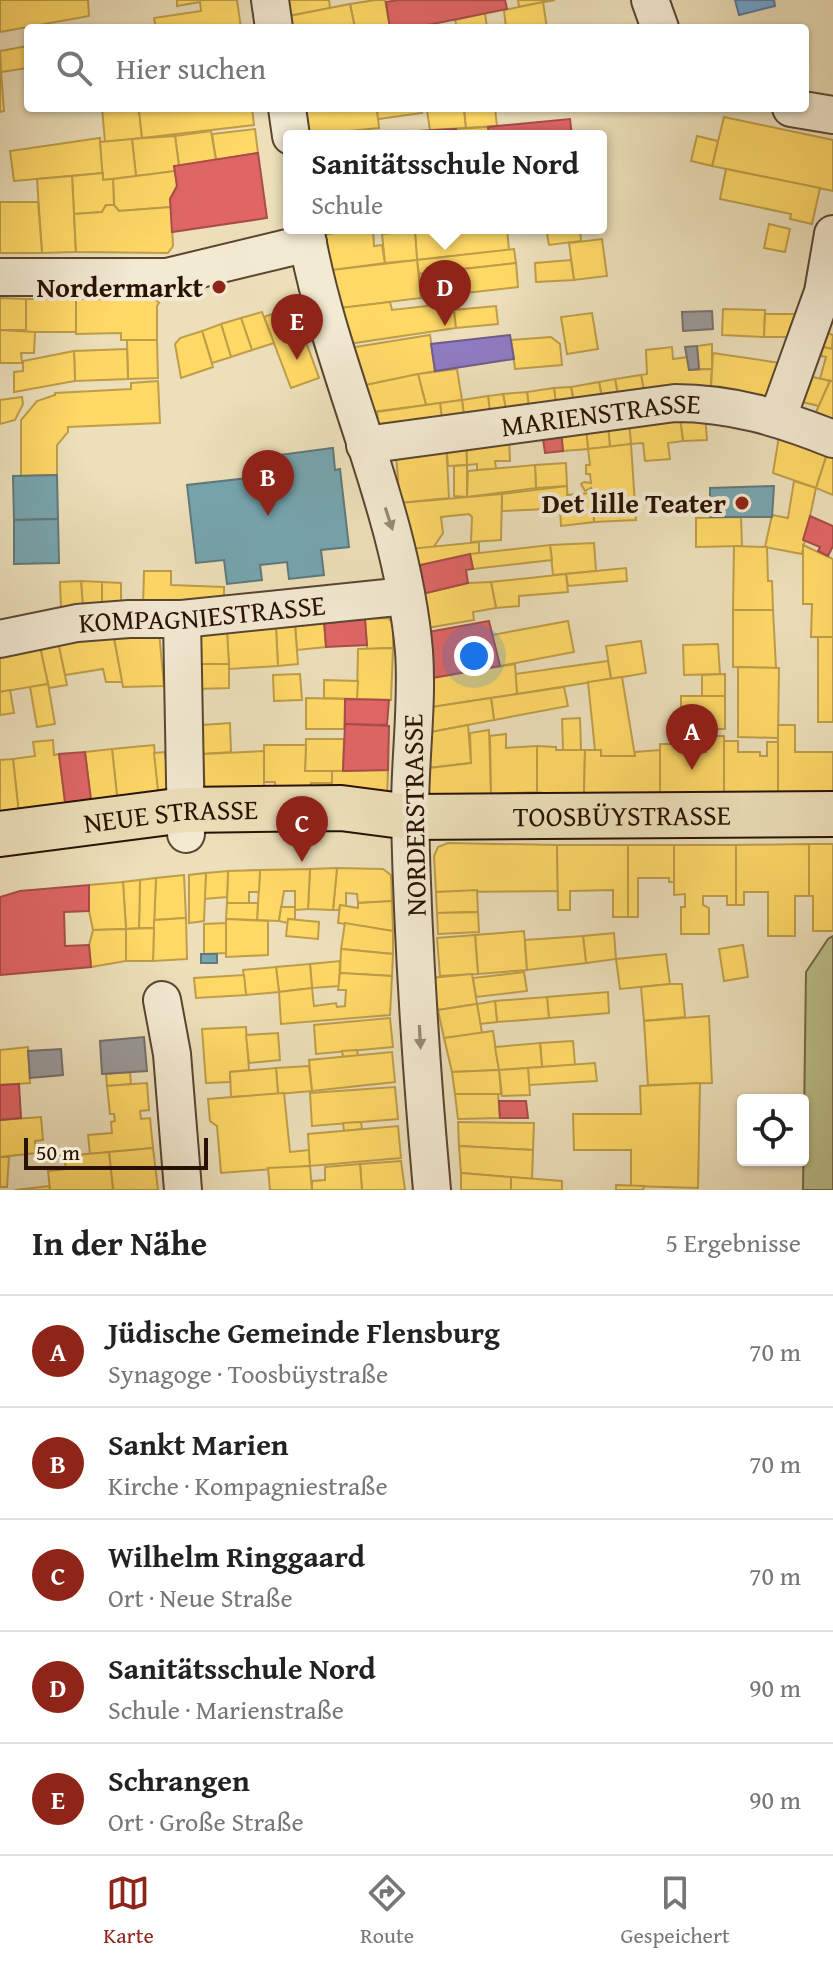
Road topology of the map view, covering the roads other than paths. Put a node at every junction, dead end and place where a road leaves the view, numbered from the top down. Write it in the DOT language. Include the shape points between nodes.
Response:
graph roads {
  1 [pos="270,0"];
  2 [pos="650,0"];
  3 [pos="273,24"];
  4 [pos="659,24"];
  5 [pos="809,111"];
  6 [pos="833,115"];
  7 [pos="833,234"];
  8 [pos="307,236"];
  9 [pos="0,277"];
  10 [pos="785,420"];
  11 [pos="833,439"];
  12 [pos="365,445"];
  13 [pos="406,596"];
  14 [pos="182,619"];
  15 [pos="0,639"];
  16 [pos="833,814"];
  17 [pos="410,817"];
  18 [pos="186,822"];
  19 [pos="0,834"];
  20 [pos="0,854"];
  21 [pos="162,1000"];
  22 [pos="183,1190"];
  23 [pos="432,1190"];
  1 -- 3 [label="street"];
  2 -- 4 [label="street"];
  5 -- 6 [label="street"];
  7 -- 10 [label="street" via="823,292"];
  8 -- 9 [label="street" via="167,277"];
  8 -- 12 [label="street, NORDERSTRASSE" via="319,297"];
  10 -- 11 [label="street, MARIENSTRASSE"];
  10 -- 12 [label="street, MARIENSTRASSE" via="707,403 675,403"];
  12 -- 13 [label="street, NORDERSTRASSE, one-way" via="395,539"];
  13 -- 14 [label="street, KOMPAGNIESTRASSE"];
  13 -- 17 [label="street, NORDERSTRASSE" via="414,652"];
  14 -- 15 [label="street, KOMPAGNIESTRASSE" via="77,623"];
  14 -- 18 [label="street"];
  16 -- 17 [label="main road, TOOSBÜYSTRASSE"];
  17 -- 18 [label="main road, NEUE STRASSE" via="341,808"];
  17 -- 23 [label="street, NORDERSTRASSE, one-way"];
  18 -- 19 [label="main road, NEUE STRASSE"];
  18 -- 20 [label="main road, NEUE STRASSE"];
  21 -- 22 [label="street" via="172,1054"];
}
